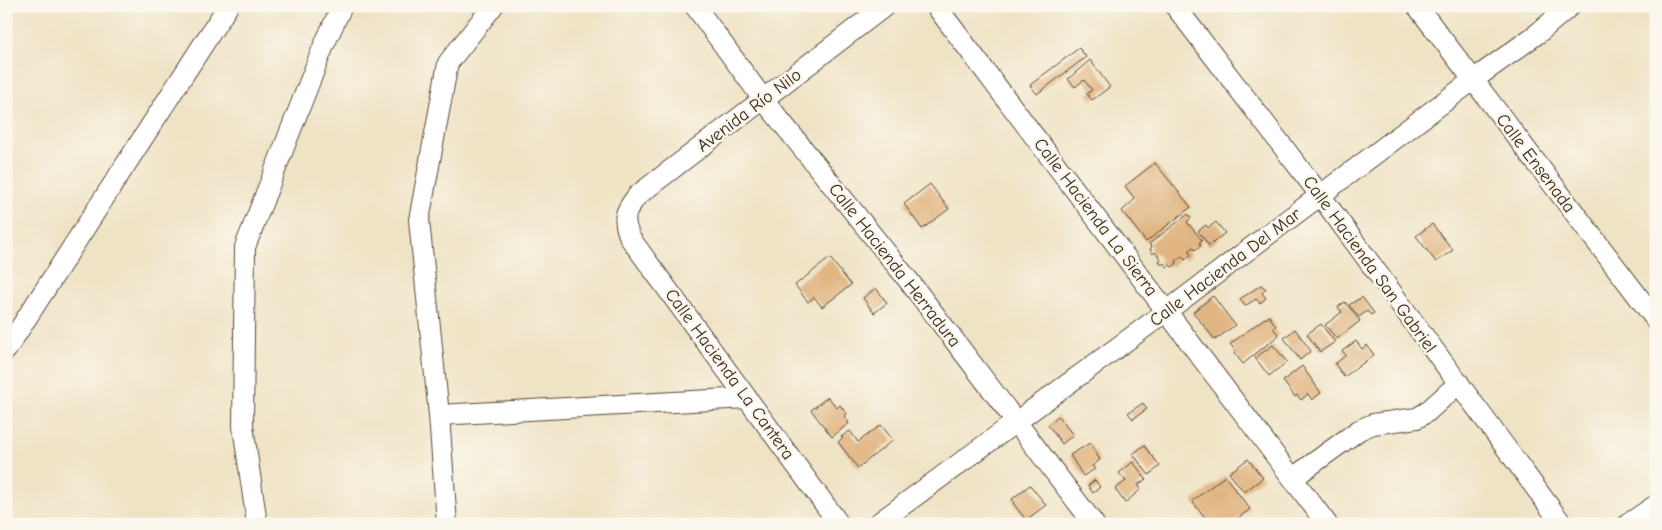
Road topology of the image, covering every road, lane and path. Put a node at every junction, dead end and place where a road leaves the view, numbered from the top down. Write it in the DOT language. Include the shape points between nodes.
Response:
graph roads {
  1 [pos="228,6"];
  2 [pos="342,6"];
  3 [pos="493,6"];
  4 [pos="695,6"];
  5 [pos="885,6"];
  6 [pos="936,6"];
  7 [pos="1175,6"];
  8 [pos="1417,6"];
  9 [pos="1570,6"];
  10 [pos="1473,80"];
  11 [pos="763,99"];
  12 [pos="1320,195"];
  13 [pos="624,223"];
  14 [pos="1167,311"];
  15 [pos="1656,320"];
  16 [pos="6,350"];
  17 [pos="1458,383"];
  18 [pos="747,398"];
  19 [pos="439,415"];
  20 [pos="1016,422"];
  21 [pos="1293,478"];
  22 [pos="1656,505"];
  23 [pos="257,524"];
  24 [pos="447,524"];
  25 [pos="839,524"];
  26 [pos="877,524"];
  27 [pos="1094,524"];
  28 [pos="1328,524"];
  29 [pos="1562,524"];
  30 [pos="1628,524"];
  1 -- 16 [label="street"];
  2 -- 23 [label="street" via="245,247 243,426"];
  3 -- 19 [label="street" via="448,63 419,220"];
  4 -- 11 [label="street, Calle Hacienda Herradura"];
  5 -- 11 [label="street, Avenida Río Nilo"];
  6 -- 14 [label="street, Calle Hacienda La Sierra"];
  7 -- 12 [label="street, Calle Hacienda San Gabriel"];
  8 -- 10 [label="street, Calle Ensenada"];
  9 -- 10 [label="street, Calle Hacienda Del Mar"];
  10 -- 12 [label="street, Calle Hacienda Del Mar"];
  10 -- 15 [label="street, Calle Ensenada"];
  11 -- 13 [label="street, Avenida Río Nilo" via="638,195 628,207"];
  11 -- 20 [label="street, Calle Hacienda Herradura" via="909,281"];
  12 -- 14 [label="street, Calle Hacienda Del Mar"];
  12 -- 17 [label="street, Calle Hacienda San Gabriel"];
  13 -- 18 [label="street, Calle Hacienda La Cantera" via="630,238"];
  14 -- 20 [label="street, Calle Hacienda Del Mar"];
  14 -- 21 [label="street, Calle Hacienda La Sierra"];
  17 -- 21 [label="street" via="1417,418 1374,424 1359,430"];
  17 -- 29 [label="street, Calle Hacienda San Gabriel"];
  18 -- 19 [label="street"];
  18 -- 25 [label="street, Calle Hacienda La Cantera"];
  19 -- 24 [label="street"];
  20 -- 26 [label="street, Calle Hacienda Del Mar"];
  20 -- 27 [label="street, Calle Hacienda Herradura"];
  21 -- 28 [label="street, Calle Hacienda La Sierra"];
  22 -- 30 [label="street"];
}
